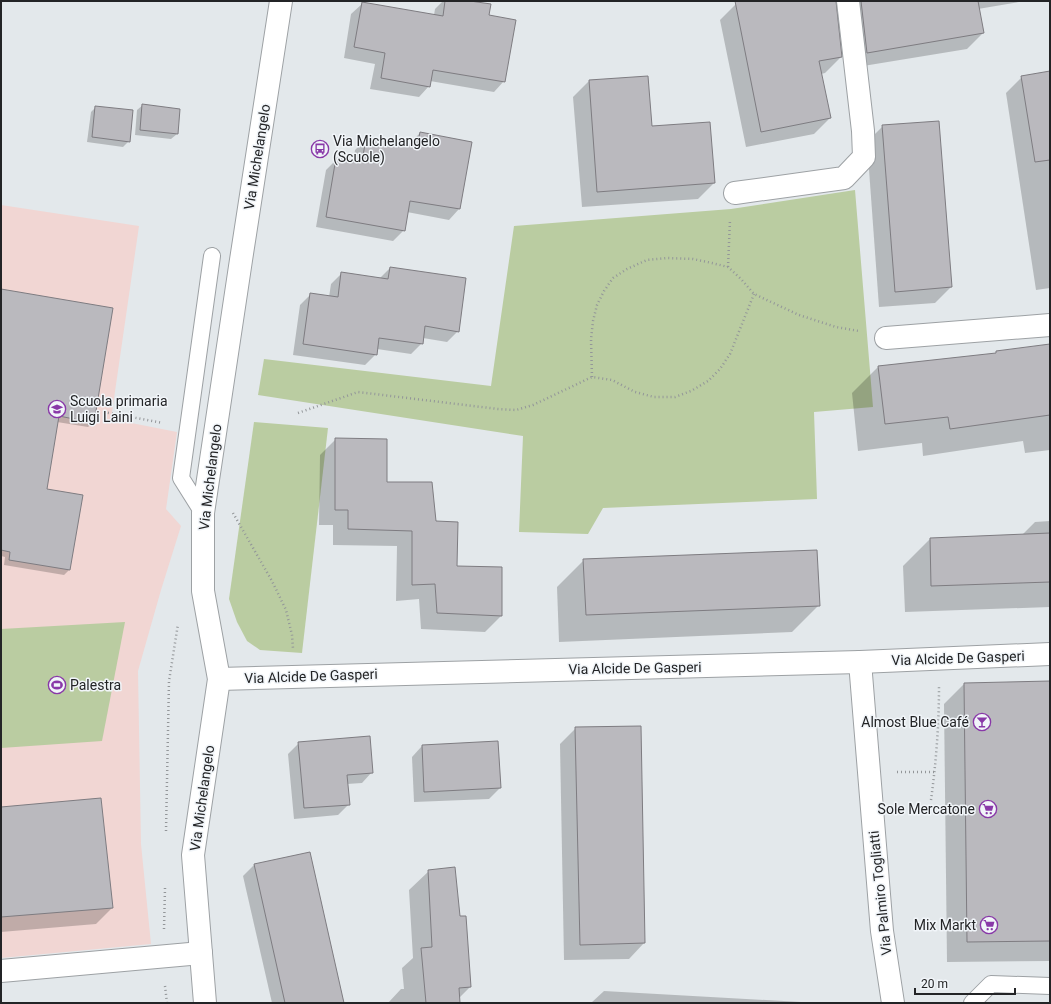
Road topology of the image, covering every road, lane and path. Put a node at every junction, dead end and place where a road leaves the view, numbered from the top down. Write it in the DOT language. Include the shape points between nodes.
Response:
graph roads {
  1 [pos="281,1"];
  2 [pos="848,1"];
  3 [pos="735,192"];
  4 [pos="212,256"];
  5 [pos="728,267"];
  6 [pos="754,294"];
  7 [pos="1050,325"];
  8 [pos="886,338"];
  9 [pos="592,377"];
  10 [pos="104,412"];
  11 [pos="298,413"];
  12 [pos="164,423"];
  13 [pos="230,509"];
  14 [pos="203,513"];
  15 [pos="179,621"];
  16 [pos="293,649"];
  17 [pos="1050,654"];
  18 [pos="860,662"];
  19 [pos="219,679"];
  20 [pos="939,708"];
  21 [pos="934,772"];
  22 [pos="868,773"];
  23 [pos="931,800"];
  24 [pos="166,838"];
  25 [pos="165,885"];
  26 [pos="201,953"];
  27 [pos="164,957"];
  28 [pos="1,971"];
  29 [pos="1050,986"];
  30 [pos="167,1003"];
  31 [pos="205,1003"];
  32 [pos="893,1003"];
  33 [pos="972,1003"];
  1 -- 14 [label="street, Via Michelangelo"];
  2 -- 3 [label="street" via="864,132 864,158 844,178"];
  3 -- 5 [label="path" via="731,209"];
  4 -- 14 [label="lane" via="180,478"];
  5 -- 6 [label="path"];
  5 -- 9 [label="path" via="693,259 646,260 613,278 597,305 593,321"];
  6 -- 8 [label="path" via="799,315 836,327"];
  6 -- 9 [label="path" via="730,354 720,369 692,391 675,397 654,397 635,392 612,380"];
  7 -- 8 [label="street"];
  9 -- 11 [label="path" via="516,410 498,410 358,392"];
  10 -- 12 [label="path"];
  13 -- 16 [label="path" via="286,610"];
  14 -- 19 [label="street, Via Michelangelo" via="204,591"];
  15 -- 24 [label="path" via="169,681"];
  17 -- 18 [label="street, Via Alcide De Gasperi"];
  18 -- 19 [label="street, Via Alcide De Gasperi"];
  18 -- 22 [label="street, Via Palmiro Togliatti"];
  19 -- 26 [label="street, Via Michelangelo" via="193,855"];
  20 -- 21 [label="path"];
  21 -- 22 [label="path"];
  21 -- 23 [label="path"];
  22 -- 32 [label="street, Via Palmiro Togliatti" via="882,931"];
  25 -- 27 [label="path"];
  26 -- 27 [label="street"];
  26 -- 31 [label="street, Via Michelangelo"];
  27 -- 28 [label="street"];
  27 -- 30 [label="path"];
  29 -- 33 [label="lane" via="991,984"];
}
